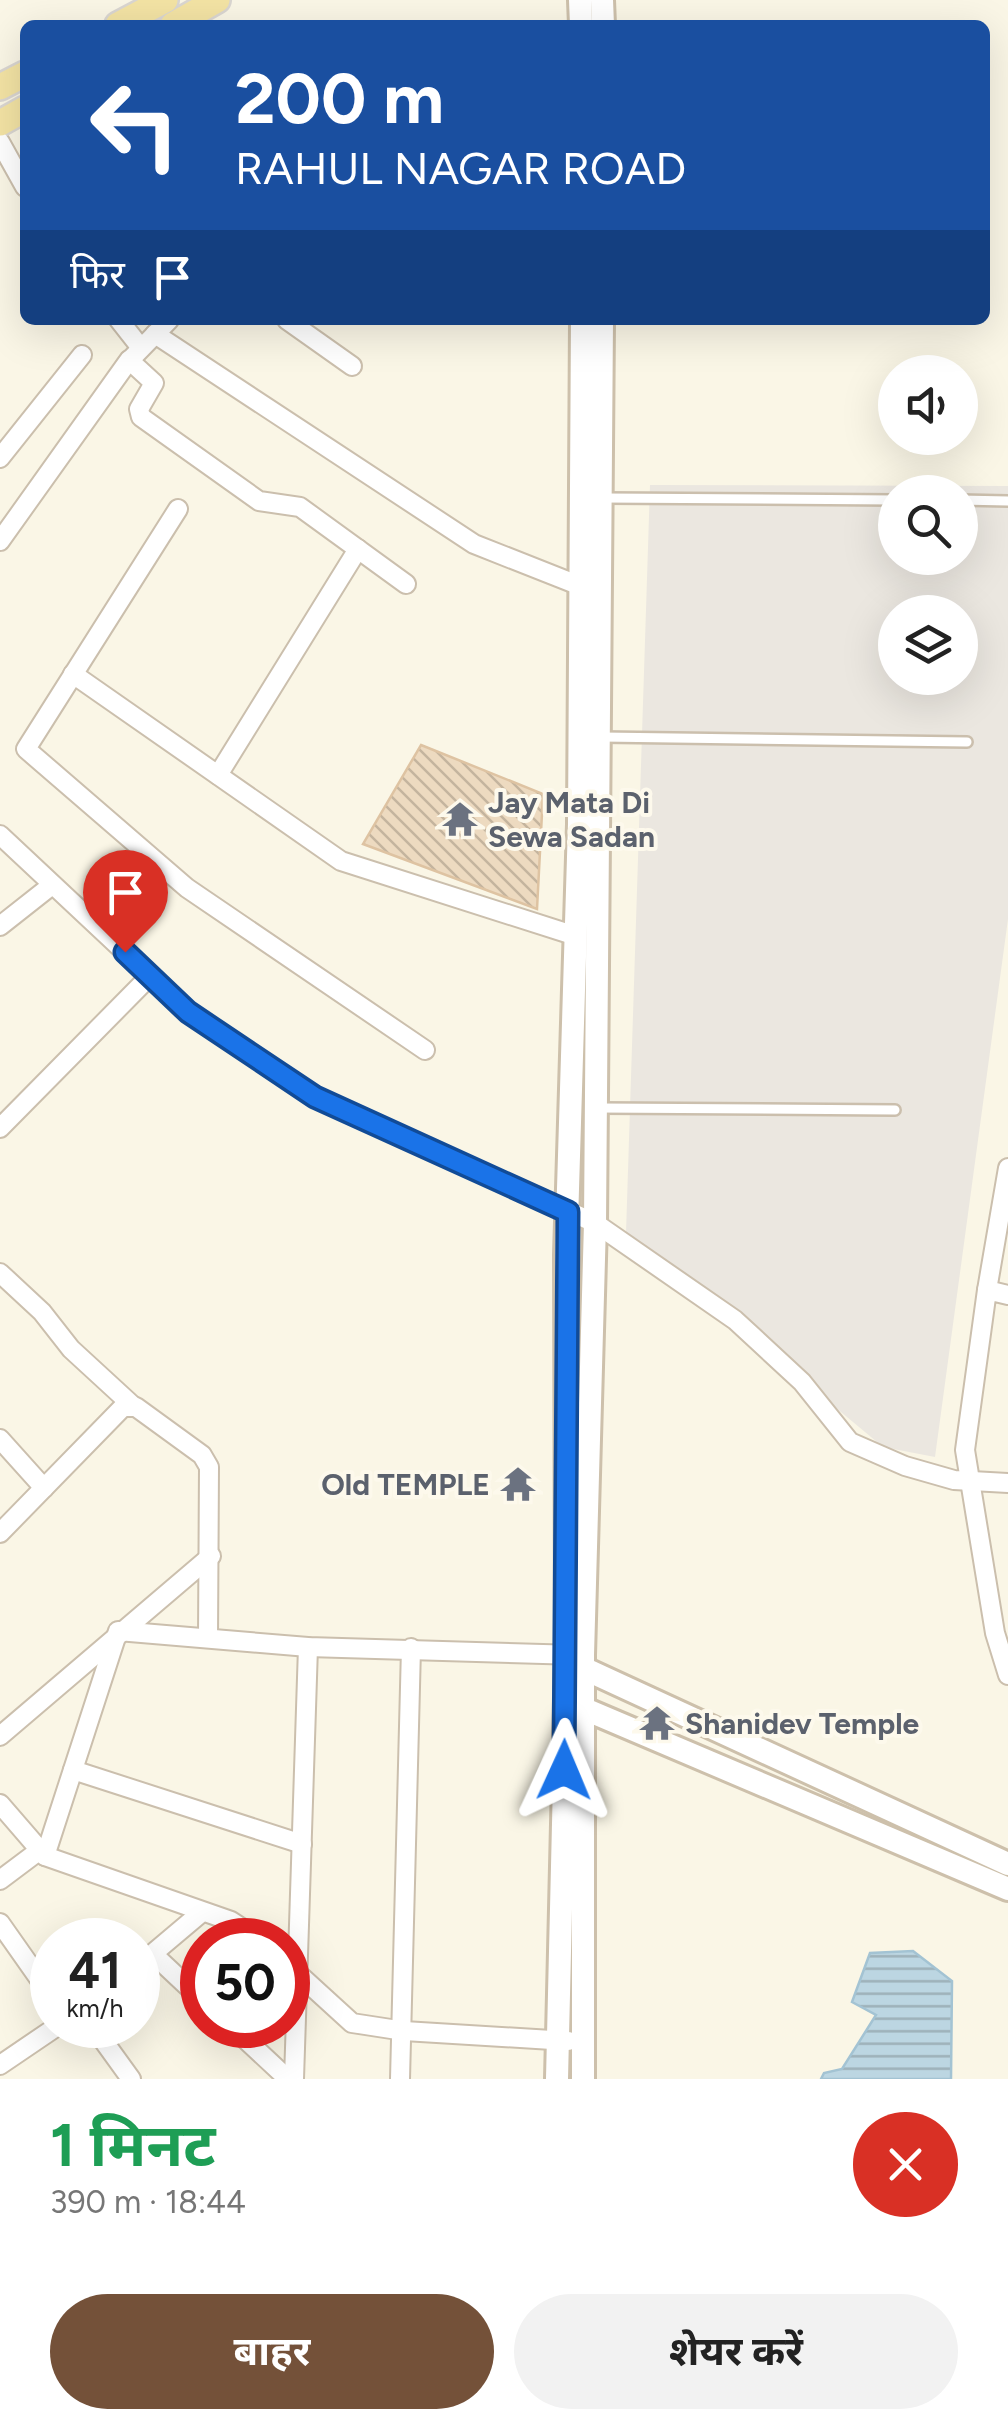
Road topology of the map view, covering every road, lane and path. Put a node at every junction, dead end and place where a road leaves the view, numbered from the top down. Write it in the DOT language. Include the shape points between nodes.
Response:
graph roads {
  1 [pos="165,0"];
  2 [pos="217,0"];
  3 [pos="127,20"];
  4 [pos="182,20"];
  5 [pos="0,142"];
  6 [pos="20,178"];
  7 [pos="121,325"];
  8 [pos="164,325"];
  9 [pos="294,325"];
  10 [pos="582,325"];
  11 [pos="602,325"];
  12 [pos="155,334"];
  13 [pos="135,354"];
  14 [pos="82,355"];
  15 [pos="352,366"];
  16 [pos="0,458"];
  17 [pos="601,498"];
  18 [pos="878,500"];
  19 [pos="978,500"];
  20 [pos="1008,501"];
  21 [pos="178,509"];
  22 [pos="0,540"];
  23 [pos="358,549"];
  24 [pos="406,584"];
  25 [pos="589,589"];
  26 [pos="73,674"];
  27 [pos="600,737"];
  28 [pos="967,742"];
  29 [pos="218,775"];
  30 [pos="0,835"];
  31 [pos="52,885"];
  32 [pos="0,926"];
  33 [pos="576,936"];
  34 [pos="150,976"];
  35 [pos="425,1050"];
  36 [pos="0,1097"];
  37 [pos="596,1108"];
  38 [pos="895,1110"];
  39 [pos="15,1113"];
  40 [pos="0,1128"];
  41 [pos="1008,1168"];
  42 [pos="568,1212"];
  43 [pos="595,1223"];
  44 [pos="0,1272"];
  45 [pos="987,1290"];
  46 [pos="1008,1295"];
  47 [pos="133,1406"];
  48 [pos="0,1438"];
  49 [pos="961,1480"];
  50 [pos="1008,1482"];
  51 [pos="44,1488"];
  52 [pos="0,1532"];
  53 [pos="211,1556"];
  54 [pos="999,1606"];
  55 [pos="118,1630"];
  56 [pos="208,1638"];
  57 [pos="308,1647"];
  58 [pos="411,1648"];
  59 [pos="578,1660"];
  60 [pos="1008,1675"];
  61 [pos="586,1710"];
  62 [pos="0,1736"];
  63 [pos="73,1770"];
  64 [pos="0,1804"];
  65 [pos="302,1844"];
  66 [pos="42,1853"];
  67 [pos="1008,1864"];
  68 [pos="0,1880"];
  69 [pos="1008,1889"];
  70 [pos="202,1912"];
  71 [pos="219,1918"];
  72 [pos="297,1918"];
  73 [pos="0,1922"];
  74 [pos="160,1948"];
  75 [pos="160,1961"];
  76 [pos="30,1965"];
  77 [pos="180,1979"];
  78 [pos="310,1986"];
  79 [pos="404,2032"];
  80 [pos="558,2039"];
  81 [pos="583,2043"];
  82 [pos="30,2045"];
  83 [pos="109,2048"];
  84 [pos="256,2048"];
  85 [pos="292,2048"];
  86 [pos="0,2065"];
  87 [pos="131,2079"];
  88 [pos="291,2079"];
  89 [pos="400,2079"];
  90 [pos="557,2079"];
  91 [pos="583,2079"];
  1 -- 3 [label="main road"];
  2 -- 4 [label="main road"];
  5 -- 6 [label="street"];
  7 -- 13 [label="street"];
  8 -- 12 [label="street"];
  9 -- 15 [label="street"];
  10 -- 25 [label="main road"];
  11 -- 17 [label="main road"];
  12 -- 13 [label="street"];
  12 -- 25 [label="street" via="474,544"];
  13 -- 22 [label="street"];
  13 -- 23 [label="street" via="154,384 141,417 259,502 294,504"];
  14 -- 16 [label="street"];
  17 -- 18 [label="lane"];
  17 -- 25 [label="main road"];
  19 -- 20 [label="lane"];
  21 -- 26 [label="street"];
  23 -- 24 [label="street"];
  23 -- 29 [label="street"];
  25 -- 27 [label="main road"];
  25 -- 33 [label="main road"];
  26 -- 29 [label="street"];
  26 -- 35 [label="street" via="26,749 187,888"];
  27 -- 28 [label="lane"];
  27 -- 37 [label="main road"];
  29 -- 33 [label="street" via="354,867"];
  30 -- 31 [label="street"];
  31 -- 32 [label="street"];
  31 -- 34 [label="street"];
  33 -- 42 [label="main road"];
  34 -- 39 [label="street"];
  34 -- 42 [label="street" via="188,1012 315,1097"];
  36 -- 39 [label="street"];
  37 -- 38 [label="lane"];
  37 -- 43 [label="main road"];
  39 -- 40 [label="street"];
  41 -- 45 [label="street"];
  42 -- 43 [label="street"];
  42 -- 59 [label="main road"];
  43 -- 49 [label="street" via="735,1320 802,1382 850,1442"];
  43 -- 59 [label="main road"];
  44 -- 47 [label="street"];
  45 -- 46 [label="street"];
  45 -- 49 [label="street"];
  47 -- 51 [label="street" via="124,1407"];
  47 -- 53 [label="street" via="208,1462"];
  48 -- 51 [label="street"];
  49 -- 50 [label="street"];
  49 -- 54 [label="street"];
  51 -- 52 [label="street"];
  53 -- 55 [label="street"];
  53 -- 56 [label="street"];
  54 -- 60 [label="street"];
  55 -- 56 [label="street"];
  55 -- 62 [label="street"];
  55 -- 63 [label="street"];
  56 -- 57 [label="street"];
  57 -- 58 [label="street"];
  57 -- 65 [label="street"];
  58 -- 59 [label="street"];
  58 -- 79 [label="street"];
  59 -- 61 [label="main road"];
  59 -- 67 [label="main road"];
  59 -- 80 [label="main road"];
  61 -- 69 [label="main road"];
  61 -- 81 [label="main road"];
  63 -- 65 [label="street"];
  63 -- 66 [label="street"];
  64 -- 66 [label="street"];
  65 -- 72 [label="street"];
  66 -- 68 [label="street"];
  66 -- 70 [label="street"];
  70 -- 71 [label="street"];
  70 -- 74 [label="street"];
  73 -- 76 [label="street"];
  75 -- 77 [label="street"];
  78 -- 79 [label="street" via="340,2016"];
  79 -- 80 [label="street"];
  79 -- 89 [label="street"];
  80 -- 81 [label="street"];
  80 -- 90 [label="main road"];
  81 -- 91 [label="main road"];
  82 -- 86 [label="street"];
  83 -- 87 [label="street"];
  84 -- 88 [label="street"];
  85 -- 88 [label="street"];
}
